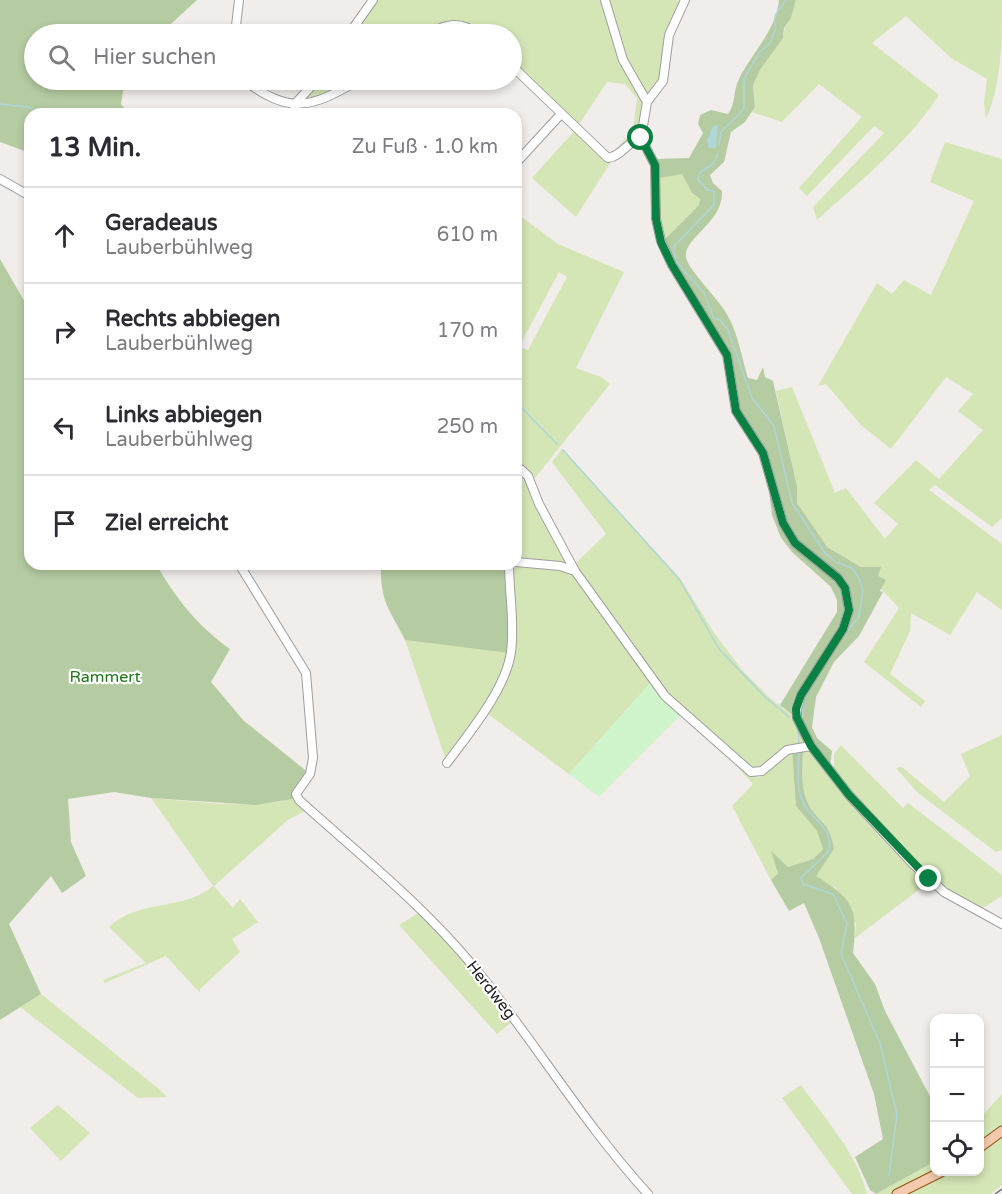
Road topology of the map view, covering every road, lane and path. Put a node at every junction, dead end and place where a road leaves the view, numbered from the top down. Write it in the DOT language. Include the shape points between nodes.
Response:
graph roads {
  1 [pos="239,0"];
  2 [pos="373,0"];
  3 [pos="605,0"];
  4 [pos="685,0"];
  5 [pos="236,24"];
  6 [pos="356,24"];
  7 [pos="522,76"];
  8 [pos="259,90"];
  9 [pos="308,90"];
  10 [pos="337,90"];
  11 [pos="646,102"];
  12 [pos="294,105"];
  13 [pos="294,108"];
  14 [pos="561,114"];
  15 [pos="641,138"];
  16 [pos="522,156"];
  17 [pos="0,179"];
  18 [pos="24,193"];
  19 [pos="522,470"];
  20 [pos="522,563"];
  21 [pos="243,570"];
  22 [pos="509,570"];
  23 [pos="575,571"];
  24 [pos="808,746"];
  25 [pos="447,763"];
  26 [pos="1002,924"];
  27 [pos="1002,1131"];
  28 [pos="984,1144"];
  29 [pos="932,1176"];
  30 [pos="648,1194"];
  31 [pos="897,1194"];
  1 -- 5 [label="street"];
  2 -- 6 [label="street"];
  3 -- 11 [label="street" via="624,60"];
  4 -- 11 [label="street" via="669,35 663,81"];
  7 -- 14 [label="street"];
  8 -- 12 [label="street" via="274,100"];
  9 -- 12 [label="street"];
  10 -- 12 [label="street"];
  11 -- 15 [label="street"];
  12 -- 13 [label="street"];
  14 -- 15 [label="street" via="609,158"];
  14 -- 16 [label="street"];
  15 -- 24 [label="street" via="655,165 656,219 661,242 727,355 736,411 763,453 783,523 795,543 845,588 849,610 843,629 796,709"];
  17 -- 18 [label="street"];
  19 -- 23 [label="street"];
  20 -- 23 [label="street"];
  21 -- 30 [label="street, Herdweg" via="306,674 313,758 310,774 296,794 449,938 599,1136"];
  22 -- 25 [label="street" via="509,660 488,703"];
  23 -- 24 [label="street" via="665,696 741,765 751,772 762,771 793,748"];
  24 -- 26 [label="street" via="921,872 950,896"];
  27 -- 28 [label="main road"];
  29 -- 31 [label="main road"];
}
